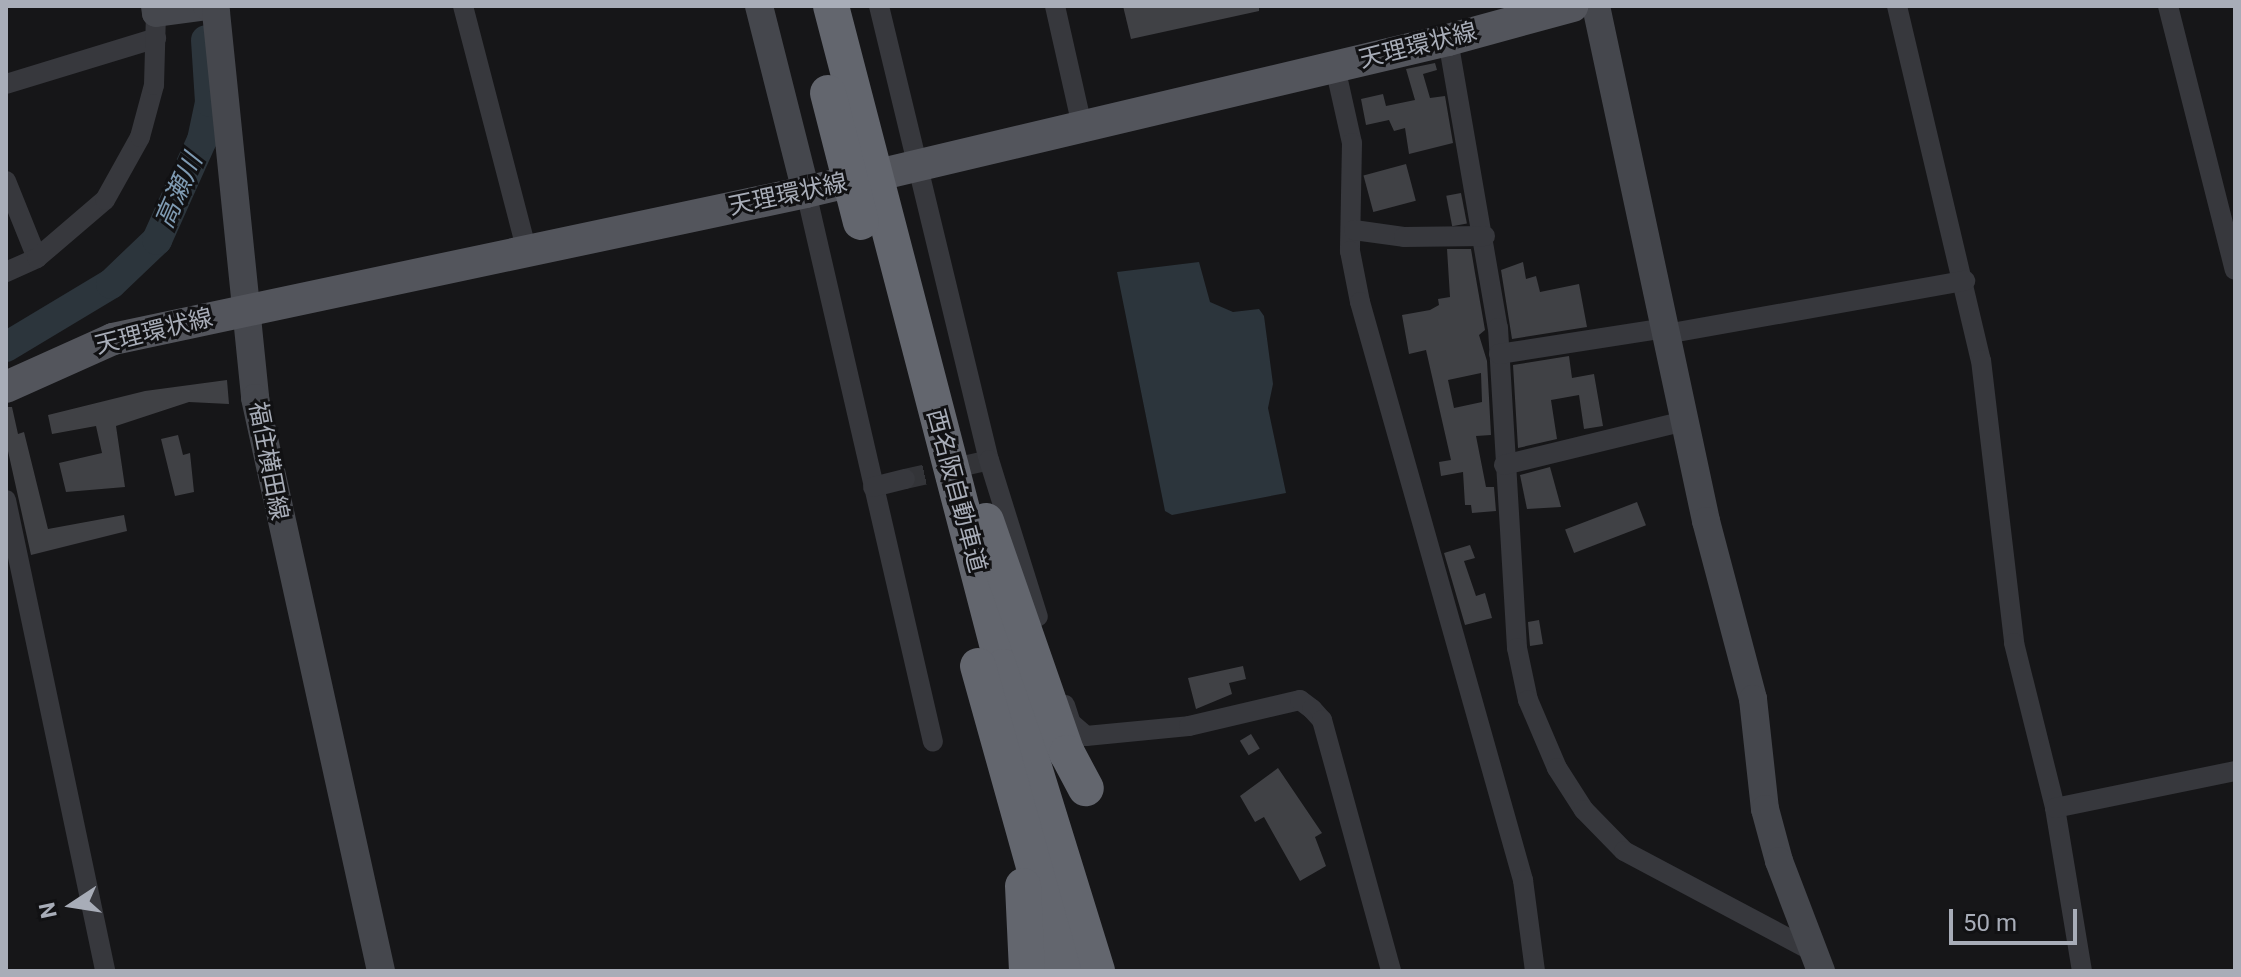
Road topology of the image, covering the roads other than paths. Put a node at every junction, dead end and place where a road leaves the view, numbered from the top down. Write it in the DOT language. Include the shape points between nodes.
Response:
graph roads {
  1 [pos="207,6"];
  2 [pos="463,6"];
  3 [pos="759,6"];
  4 [pos="806,6"];
  5 [pos="831,6"];
  6 [pos="879,6"];
  7 [pos="1055,6"];
  8 [pos="1572,6"];
  9 [pos="1596,6"];
  10 [pos="1897,6"];
  11 [pos="2168,6"];
  12 [pos="161,17"];
  13 [pos="1448,40"];
  14 [pos="1335,67"];
  15 [pos="6,84"];
  16 [pos="1082,126"];
  17 [pos="919,165"];
  18 [pos="863,179"];
  19 [pos="6,181"];
  20 [pos="806,192"];
  21 [pos="1354,230"];
  22 [pos="1485,236"];
  23 [pos="527,251"];
  24 [pos="37,258"];
  25 [pos="2235,270"];
  26 [pos="6,272"];
  27 [pos="899,277"];
  28 [pos="1965,281"];
  29 [pos="245,311"];
  30 [pos="1665,331"];
  31 [pos="1499,354"];
  32 [pos="6,387"];
  33 [pos="1684,421"];
  34 [pos="1504,465"];
  35 [pos="905,479"];
  36 [pos="873,487"];
  37 [pos="6,500"];
  38 [pos="933,742"];
  39 [pos="2235,771"];
  40 [pos="1086,788"];
  41 [pos="2055,808"];
  42 [pos="1020,832"];
  43 [pos="1818,962"];
  44 [pos="1109,969"];
  45 [pos="105,971"];
  46 [pos="381,971"];
  47 [pos="1027,971"];
  48 [pos="1045,971"];
  49 [pos="1063,971"];
  50 [pos="1391,971"];
  51 [pos="1535,971"];
  52 [pos="2082,971"];
  1 -- 12 [label="street, 福住横田線"];
  1 -- 29 [label="street, 福住横田線" via="216,12 220,31"];
  2 -- 23 [label="street"];
  3 -- 20 [label="street"];
  4 -- 18 [label="highway, 西名阪自動車道"];
  5 -- 18 [label="highway, 西名阪自動車道"];
  6 -- 17 [label="street"];
  7 -- 16 [label="street"];
  8 -- 13 [label="main road, 天理環状線"];
  9 -- 30 [label="street"];
  10 -- 28 [label="street"];
  11 -- 25 [label="street"];
  12 -- 15 [label="street"];
  12 -- 24 [label="street" via="154,85 133,150 105,200"];
  13 -- 14 [label="main road, 天理環状線"];
  13 -- 22 [label="street"];
  14 -- 16 [label="main road, 天理環状線"];
  14 -- 21 [label="street" via="1352,143"];
  16 -- 17 [label="main road, 天理環状線"];
  17 -- 20 [label="main road, 天理環状線"];
  17 -- 50 [label="street" via="985,461 1071,723 1086,736 1189,726 1300,700 1322,720"];
  18 -- 27 [label="highway, 西名阪自動車道"];
  18 -- 42 [label="highway, 西名阪自動車道"];
  19 -- 24 [label="street"];
  20 -- 23 [label="main road, 天理環状線"];
  20 -- 36 [label="street"];
  21 -- 22 [label="street" via="1404,237"];
  21 -- 51 [label="street" via="1350,251 1360,302 1523,880"];
  22 -- 31 [label="street"];
  23 -- 29 [label="main road, 天理環状線"];
  24 -- 26 [label="street"];
  27 -- 40 [label="highway" via="916,297 993,542 1067,753"];
  27 -- 44 [label="highway, 西名阪自動車道" via="1003,667 1067,876"];
  28 -- 30 [label="street"];
  28 -- 41 [label="street" via="1981,360 2014,643"];
  29 -- 32 [label="main road, 天理環状線" via="113,339"];
  29 -- 46 [label="street, 福住横田線" via="269,475"];
  30 -- 31 [label="street"];
  30 -- 33 [label="street"];
  31 -- 34 [label="street"];
  33 -- 34 [label="street"];
  33 -- 43 [label="street" via="1753,699 1765,809"];
  34 -- 43 [label="street" via="1517,648 1528,700 1557,768 1584,810 1624,851"];
  35 -- 36 [label="street"];
  36 -- 38 [label="street"];
  37 -- 45 [label="street"];
  39 -- 41 [label="street"];
  41 -- 52 [label="street"];
  42 -- 47 [label="highway"];
  42 -- 48 [label="highway"];
  42 -- 49 [label="highway, 西名阪自動車道"];
}
